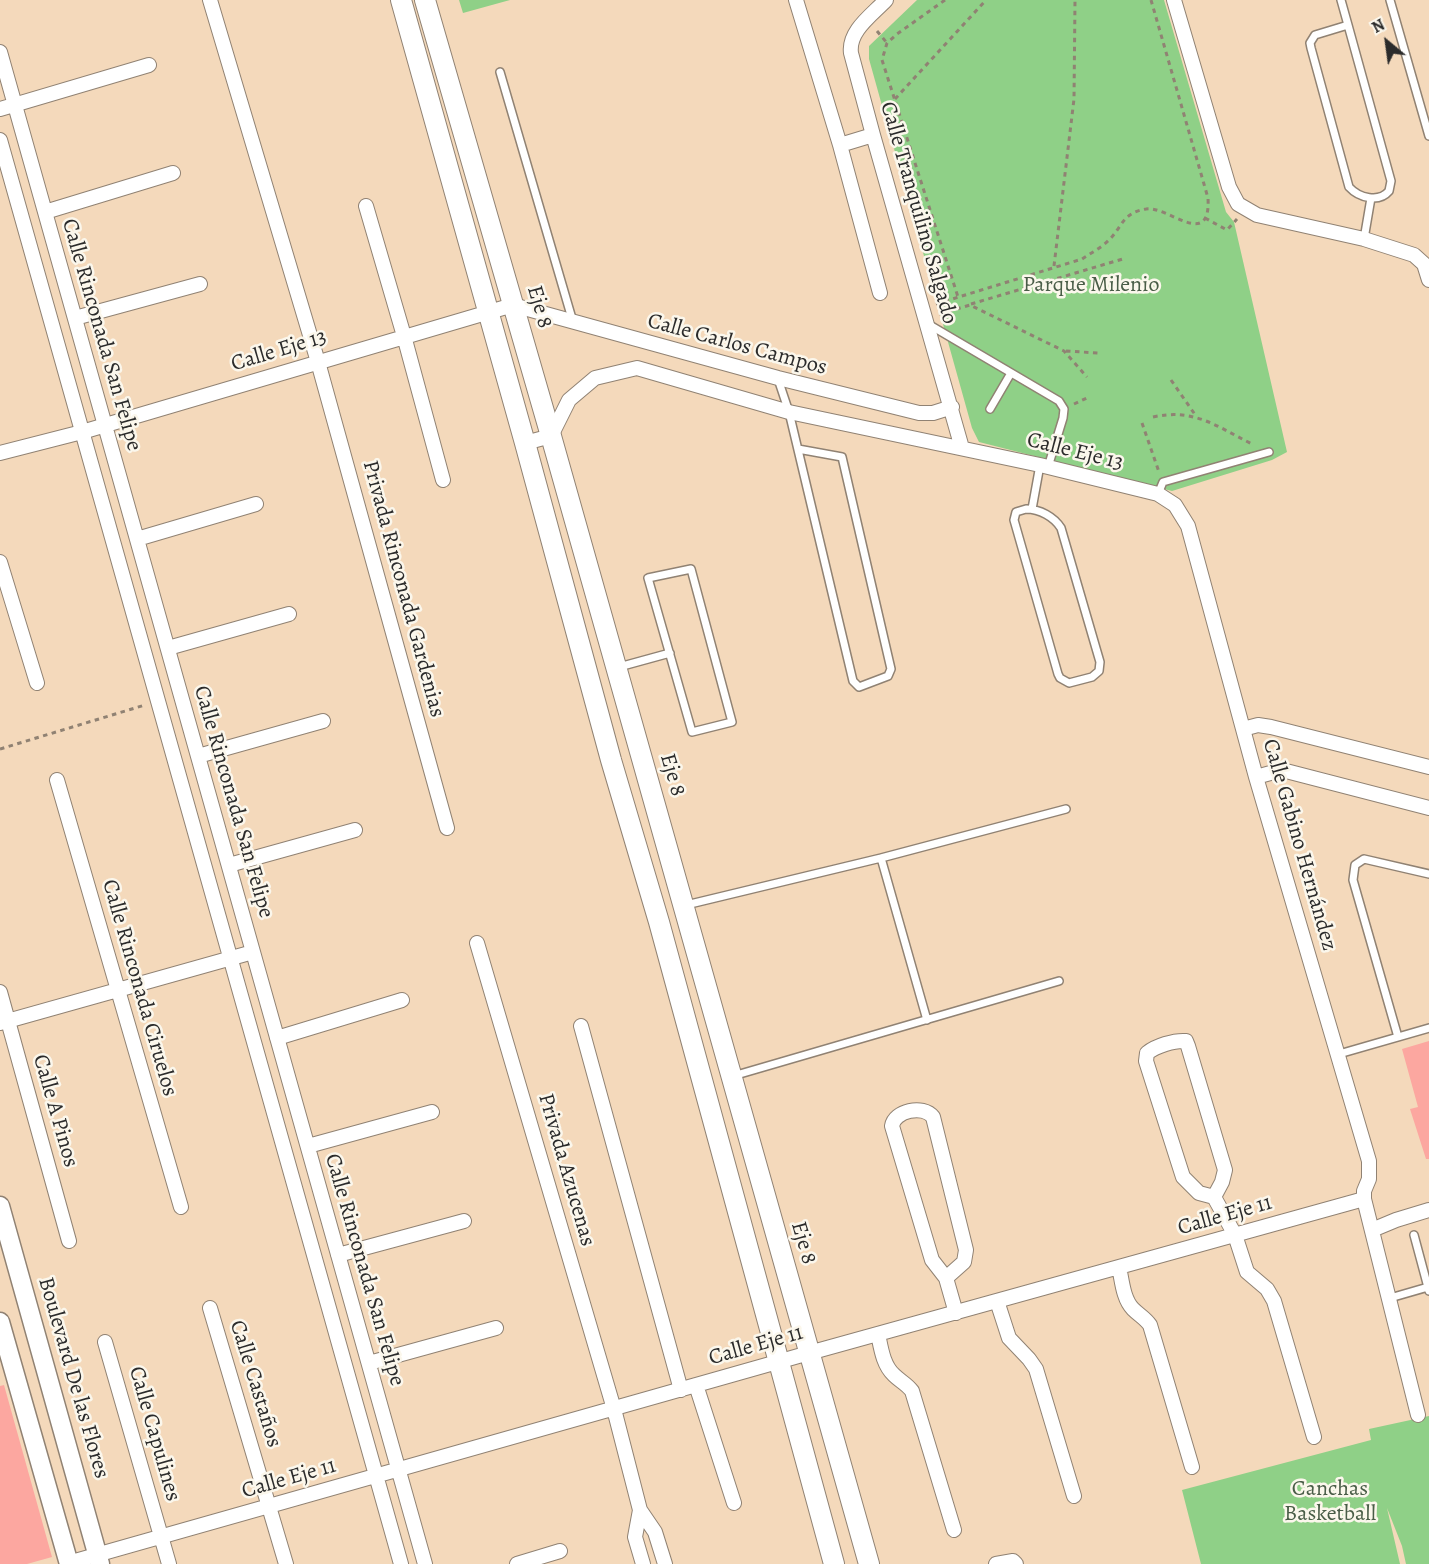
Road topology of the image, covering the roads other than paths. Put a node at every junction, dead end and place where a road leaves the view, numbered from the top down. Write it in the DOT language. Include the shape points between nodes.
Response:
graph roads {
  1 [pos="210,0"];
  2 [pos="401,0"];
  3 [pos="425,0"];
  4 [pos="796,0"];
  5 [pos="886,0"];
  6 [pos="1174,0"];
  7 [pos="1341,0"];
  8 [pos="1390,0"];
  9 [pos="1348,25"];
  10 [pos="0,52"];
  11 [pos="150,65"];
  12 [pos="500,72"];
  13 [pos="15,104"];
  14 [pos="0,109"];
  15 [pos="873,135"];
  16 [pos="1429,136"];
  17 [pos="0,140"];
  18 [pos="840,145"];
  19 [pos="173,173"];
  20 [pos="1371,198"];
  21 [pos="366,206"];
  22 [pos="45,212"];
  23 [pos="1365,239"];
  24 [pos="1426,262"];
  25 [pos="1429,280"];
  26 [pos="200,284"];
  27 [pos="880,293"];
  28 [pos="513,305"];
  29 [pos="488,311"];
  30 [pos="926,317"];
  31 [pos="75,318"];
  32 [pos="573,322"];
  33 [pos="404,336"];
  34 [pos="318,362"];
  35 [pos="1011,373"];
  36 [pos="777,378"];
  37 [pos="952,407"];
  38 [pos="990,409"];
  39 [pos="789,412"];
  40 [pos="105,426"];
  41 [pos="82,432"];
  42 [pos="551,436"];
  43 [pos="525,443"];
  44 [pos="962,447"];
  45 [pos="798,449"];
  46 [pos="0,453"];
  47 [pos="1269,453"];
  48 [pos="1044,466"];
  49 [pos="443,480"];
  50 [pos="1161,488"];
  51 [pos="256,504"];
  52 [pos="1175,505"];
  53 [pos="1032,509"];
  54 [pos="137,539"];
  55 [pos="0,562"];
  56 [pos="289,614"];
  57 [pos="168,648"];
  58 [pos="670,653"];
  59 [pos="616,668"];
  60 [pos="36,683"];
  61 [pos="323,721"];
  62 [pos="1243,729"];
  63 [pos="198,756"];
  64 [pos="1429,767"];
  65 [pos="1256,777"];
  66 [pos="57,780"];
  67 [pos="1429,808"];
  68 [pos="1066,809"];
  69 [pos="447,828"];
  70 [pos="355,830"];
  71 [pos="881,858"];
  72 [pos="229,865"];
  73 [pos="1429,874"];
  74 [pos="683,906"];
  75 [pos="477,943"];
  76 [pos="253,952"];
  77 [pos="230,958"];
  78 [pos="1059,981"];
  79 [pos="118,990"];
  80 [pos="0,992"];
  81 [pos="402,1000"];
  82 [pos="927,1020"];
  83 [pos="4,1021"];
  84 [pos="581,1026"];
  85 [pos="1429,1028"];
  86 [pos="1398,1037"];
  87 [pos="277,1038"];
  88 [pos="1339,1054"];
  89 [pos="731,1076"];
  90 [pos="432,1112"];
  91 [pos="308,1146"];
  92 [pos="1214,1197"];
  93 [pos="1364,1199"];
  94 [pos="0,1206"];
  95 [pos="181,1207"];
  96 [pos="1429,1210"];
  97 [pos="464,1221"];
  98 [pos="1372,1230"];
  99 [pos="1235,1235"];
  100 [pos="1414,1235"];
  101 [pos="69,1241"];
  102 [pos="338,1256"];
  103 [pos="1119,1267"];
  104 [pos="946,1278"];
  105 [pos="1429,1289"];
  106 [pos="1390,1298"];
  107 [pos="997,1301"];
  108 [pos="210,1308"];
  109 [pos="956,1313"];
  110 [pos="0,1322"];
  111 [pos="496,1328"];
  112 [pos="878,1334"];
  113 [pos="105,1342"];
  114 [pos="809,1353"];
  115 [pos="778,1362"];
  116 [pos="369,1363"];
  117 [pos="696,1385"];
  118 [pos="681,1390"];
  119 [pos="614,1409"];
  120 [pos="1418,1415"];
  121 [pos="1314,1437"];
  122 [pos="1192,1467"];
  123 [pos="399,1470"];
  124 [pos="376,1476"];
  125 [pos="1074,1496"];
  126 [pos="734,1503"];
  127 [pos="270,1507"];
  128 [pos="640,1510"];
  129 [pos="954,1530"];
  130 [pos="161,1538"];
  131 [pos="560,1551"];
  132 [pos="98,1560"];
  133 [pos="69,1564"];
  134 [pos="169,1564"];
  135 [pos="286,1564"];
  136 [pos="401,1564"];
  137 [pos="425,1564"];
  138 [pos="517,1564"];
  139 [pos="643,1564"];
  140 [pos="665,1564"];
  141 [pos="834,1564"];
  142 [pos="869,1564"];
  143 [pos="996,1564"];
  144 [pos="1016,1564"];
  1 -- 34 [label="street, Privada Rinconada Gardenias"];
  2 -- 29 [label="main road"];
  3 -- 28 [label="main road, Eje 8"];
  4 -- 18 [label="street"];
  5 -- 15 [label="street, Calle Tranquilino Salgado" via="854,35 850,47"];
  6 -- 23 [label="street" via="1229,187 1238,204 1257,214"];
  7 -- 9 [label="lane"];
  8 -- 16 [label="lane"];
  9 -- 20 [label="lane" via="1391,181 1385,195"];
  9 -- 20 [label="lane" via="1315,35 1310,43 1348,184 1353,192"];
  10 -- 13 [label="street, Calle Rinconada San Felipe"];
  11 -- 13 [label="street"];
  12 -- 32 [label="lane"];
  13 -- 14 [label="street"];
  13 -- 22 [label="street, Calle Rinconada San Felipe"];
  15 -- 18 [label="street"];
  15 -- 30 [label="street, Calle Tranquilino Salgado"];
  17 -- 41 [label="street, Calle Rinconada San Felipe"];
  18 -- 27 [label="street"];
  19 -- 22 [label="street"];
  20 -- 23 [label="lane"];
  21 -- 33 [label="street"];
  22 -- 31 [label="street, Calle Rinconada San Felipe"];
  23 -- 24 [label="street"];
  24 -- 25 [label="street"];
  26 -- 31 [label="street"];
  28 -- 29 [label="street, Calle Eje 13"];
  28 -- 32 [label="street, Calle Carlos Campos"];
  28 -- 42 [label="main road, Eje 8"];
  29 -- 33 [label="street, Calle Eje 13"];
  29 -- 43 [label="main road"];
  30 -- 35 [label="lane"];
  30 -- 37 [label="street, Calle Tranquilino Salgado"];
  31 -- 40 [label="street, Calle Rinconada San Felipe"];
  32 -- 36 [label="street, Calle Carlos Campos"];
  33 -- 34 [label="street, Calle Eje 13"];
  33 -- 49 [label="street"];
  34 -- 40 [label="street, Calle Eje 13"];
  34 -- 69 [label="street, Privada Rinconada Gardenias"];
  35 -- 38 [label="lane"];
  35 -- 48 [label="lane" via="1059,401 1064,409"];
  36 -- 37 [label="street, Calle Carlos Campos" via="919,413"];
  36 -- 39 [label="lane"];
  37 -- 44 [label="street, Calle Tranquilino Salgado"];
  39 -- 42 [label="street" via="637,368 595,378 569,400"];
  39 -- 44 [label="street"];
  39 -- 45 [label="lane"];
  40 -- 41 [label="street, Calle Eje 13"];
  40 -- 54 [label="street, Calle Rinconada San Felipe"];
  41 -- 46 [label="street, Calle Eje 13"];
  41 -- 77 [label="street, Calle Rinconada San Felipe"];
  42 -- 43 [label="street"];
  42 -- 59 [label="main road, Eje 8"];
  43 -- 115 [label="main road"];
  44 -- 48 [label="street, Calle Eje 13"];
  45 -- 45 [label="lane" via="854,681 859,687 888,676 891,669 842,457"];
  47 -- 50 [label="lane"];
  48 -- 50 [label="street, Calle Eje 13"];
  48 -- 53 [label="lane"];
  50 -- 52 [label="street, Calle Eje 13"];
  51 -- 54 [label="street"];
  52 -- 62 [label="street, Calle Gabino Hernández" via="1188,526"];
  53 -- 53 [label="lane" via="1018,511 1014,520 1058,674 1064,681 1074,682 1096,675 1100,662 1060,526"];
  54 -- 57 [label="street, Calle Rinconada San Felipe"];
  55 -- 60 [label="street"];
  56 -- 57 [label="street"];
  57 -- 63 [label="street, Calle Rinconada San Felipe"];
  58 -- 58 [label="lane" via="692,732 732,722 691,569 648,578"];
  58 -- 59 [label="lane"];
  59 -- 74 [label="main road, Eje 8"];
  61 -- 63 [label="street"];
  62 -- 64 [label="street" via="1271,727"];
  62 -- 65 [label="street, Calle Gabino Hernández"];
  63 -- 72 [label="street, Calle Rinconada San Felipe"];
  65 -- 67 [label="street" via="1286,771"];
  65 -- 88 [label="street, Calle Gabino Hernández"];
  66 -- 79 [label="street, Calle Rinconada Ciruelos"];
  68 -- 71 [label="lane"];
  70 -- 72 [label="street"];
  71 -- 74 [label="lane"];
  71 -- 82 [label="lane"];
  72 -- 76 [label="street, Calle Rinconada San Felipe"];
  73 -- 86 [label="lane" via="1364,859 1355,865 1353,880"];
  74 -- 89 [label="main road, Eje 8"];
  75 -- 119 [label="street, Privada Azucenas"];
  76 -- 77 [label="street"];
  76 -- 87 [label="street, Calle Rinconada San Felipe"];
  77 -- 79 [label="street"];
  77 -- 124 [label="street, Calle Rinconada San Felipe"];
  78 -- 82 [label="lane"];
  79 -- 83 [label="street"];
  79 -- 95 [label="street, Calle Rinconada Ciruelos"];
  80 -- 83 [label="street, Calle A Pinos"];
  81 -- 87 [label="street"];
  82 -- 89 [label="lane"];
  83 -- 101 [label="street, Calle A Pinos"];
  84 -- 118 [label="street"];
  85 -- 86 [label="lane"];
  86 -- 88 [label="lane"];
  87 -- 91 [label="street, Calle Rinconada San Felipe"];
  88 -- 93 [label="street, Calle Gabino Hernández" via="1370,1161"];
  89 -- 114 [label="main road, Eje 8"];
  90 -- 91 [label="street"];
  91 -- 102 [label="street, Calle Rinconada San Felipe"];
  92 -- 92 [label="street" via="1199,1193 1184,1177 1146,1060 1151,1050 1179,1040 1186,1041 1188,1046 1225,1170"];
  92 -- 99 [label="street"];
  93 -- 98 [label="street"];
  93 -- 99 [label="street, Calle Eje 11"];
  94 -- 132 [label="street, Boulevard De las Flores"];
  96 -- 98 [label="street"];
  97 -- 102 [label="street"];
  98 -- 106 [label="street"];
  99 -- 103 [label="street, Calle Eje 11"];
  99 -- 121 [label="street" via="1247,1272 1267,1289 1274,1301"];
  100 -- 105 [label="lane"];
  102 -- 116 [label="street, Calle Rinconada San Felipe"];
  103 -- 107 [label="street, Calle Eje 11"];
  103 -- 122 [label="street" via="1126,1300 1150,1325"];
  104 -- 104 [label="street" via="932,1260 892,1126 897,1115 921,1109 933,1117 966,1250 964,1262"];
  104 -- 109 [label="street"];
  105 -- 106 [label="lane"];
  106 -- 120 [label="street"];
  107 -- 109 [label="street, Calle Eje 11"];
  107 -- 125 [label="street" via="1009,1338 1036,1369"];
  108 -- 127 [label="street, Calle Castaños"];
  109 -- 112 [label="street, Calle Eje 11"];
  110 -- 133 [label="street"];
  111 -- 116 [label="street"];
  112 -- 114 [label="street, Calle Eje 11"];
  112 -- 129 [label="street" via="886,1365 912,1391"];
  113 -- 130 [label="street, Calle Capulines"];
  114 -- 115 [label="street, Calle Eje 11"];
  114 -- 142 [label="main road, Eje 8"];
  115 -- 117 [label="street, Calle Eje 11"];
  115 -- 141 [label="main road"];
  116 -- 123 [label="street, Calle Rinconada San Felipe"];
  117 -- 118 [label="street, Calle Eje 11"];
  117 -- 126 [label="street"];
  118 -- 119 [label="street, Calle Eje 11"];
  119 -- 123 [label="street, Calle Eje 11"];
  119 -- 128 [label="street, Privada Azucenas"];
  123 -- 124 [label="street, Calle Eje 11"];
  123 -- 137 [label="street, Calle Rinconada San Felipe"];
  124 -- 127 [label="street, Calle Eje 11"];
  124 -- 136 [label="street, Calle Rinconada San Felipe"];
  127 -- 130 [label="street, Calle Eje 11"];
  127 -- 135 [label="street, Calle Castaños"];
  128 -- 139 [label="street" via="635,1537"];
  128 -- 140 [label="street" via="656,1532"];
  130 -- 132 [label="street, Calle Eje 11"];
  130 -- 134 [label="street, Calle Capulines"];
  131 -- 138 [label="street"];
  132 -- 133 [label="street, Calle Eje 11"];
  143 -- 144 [label="street" via="1008,1560"];
}
